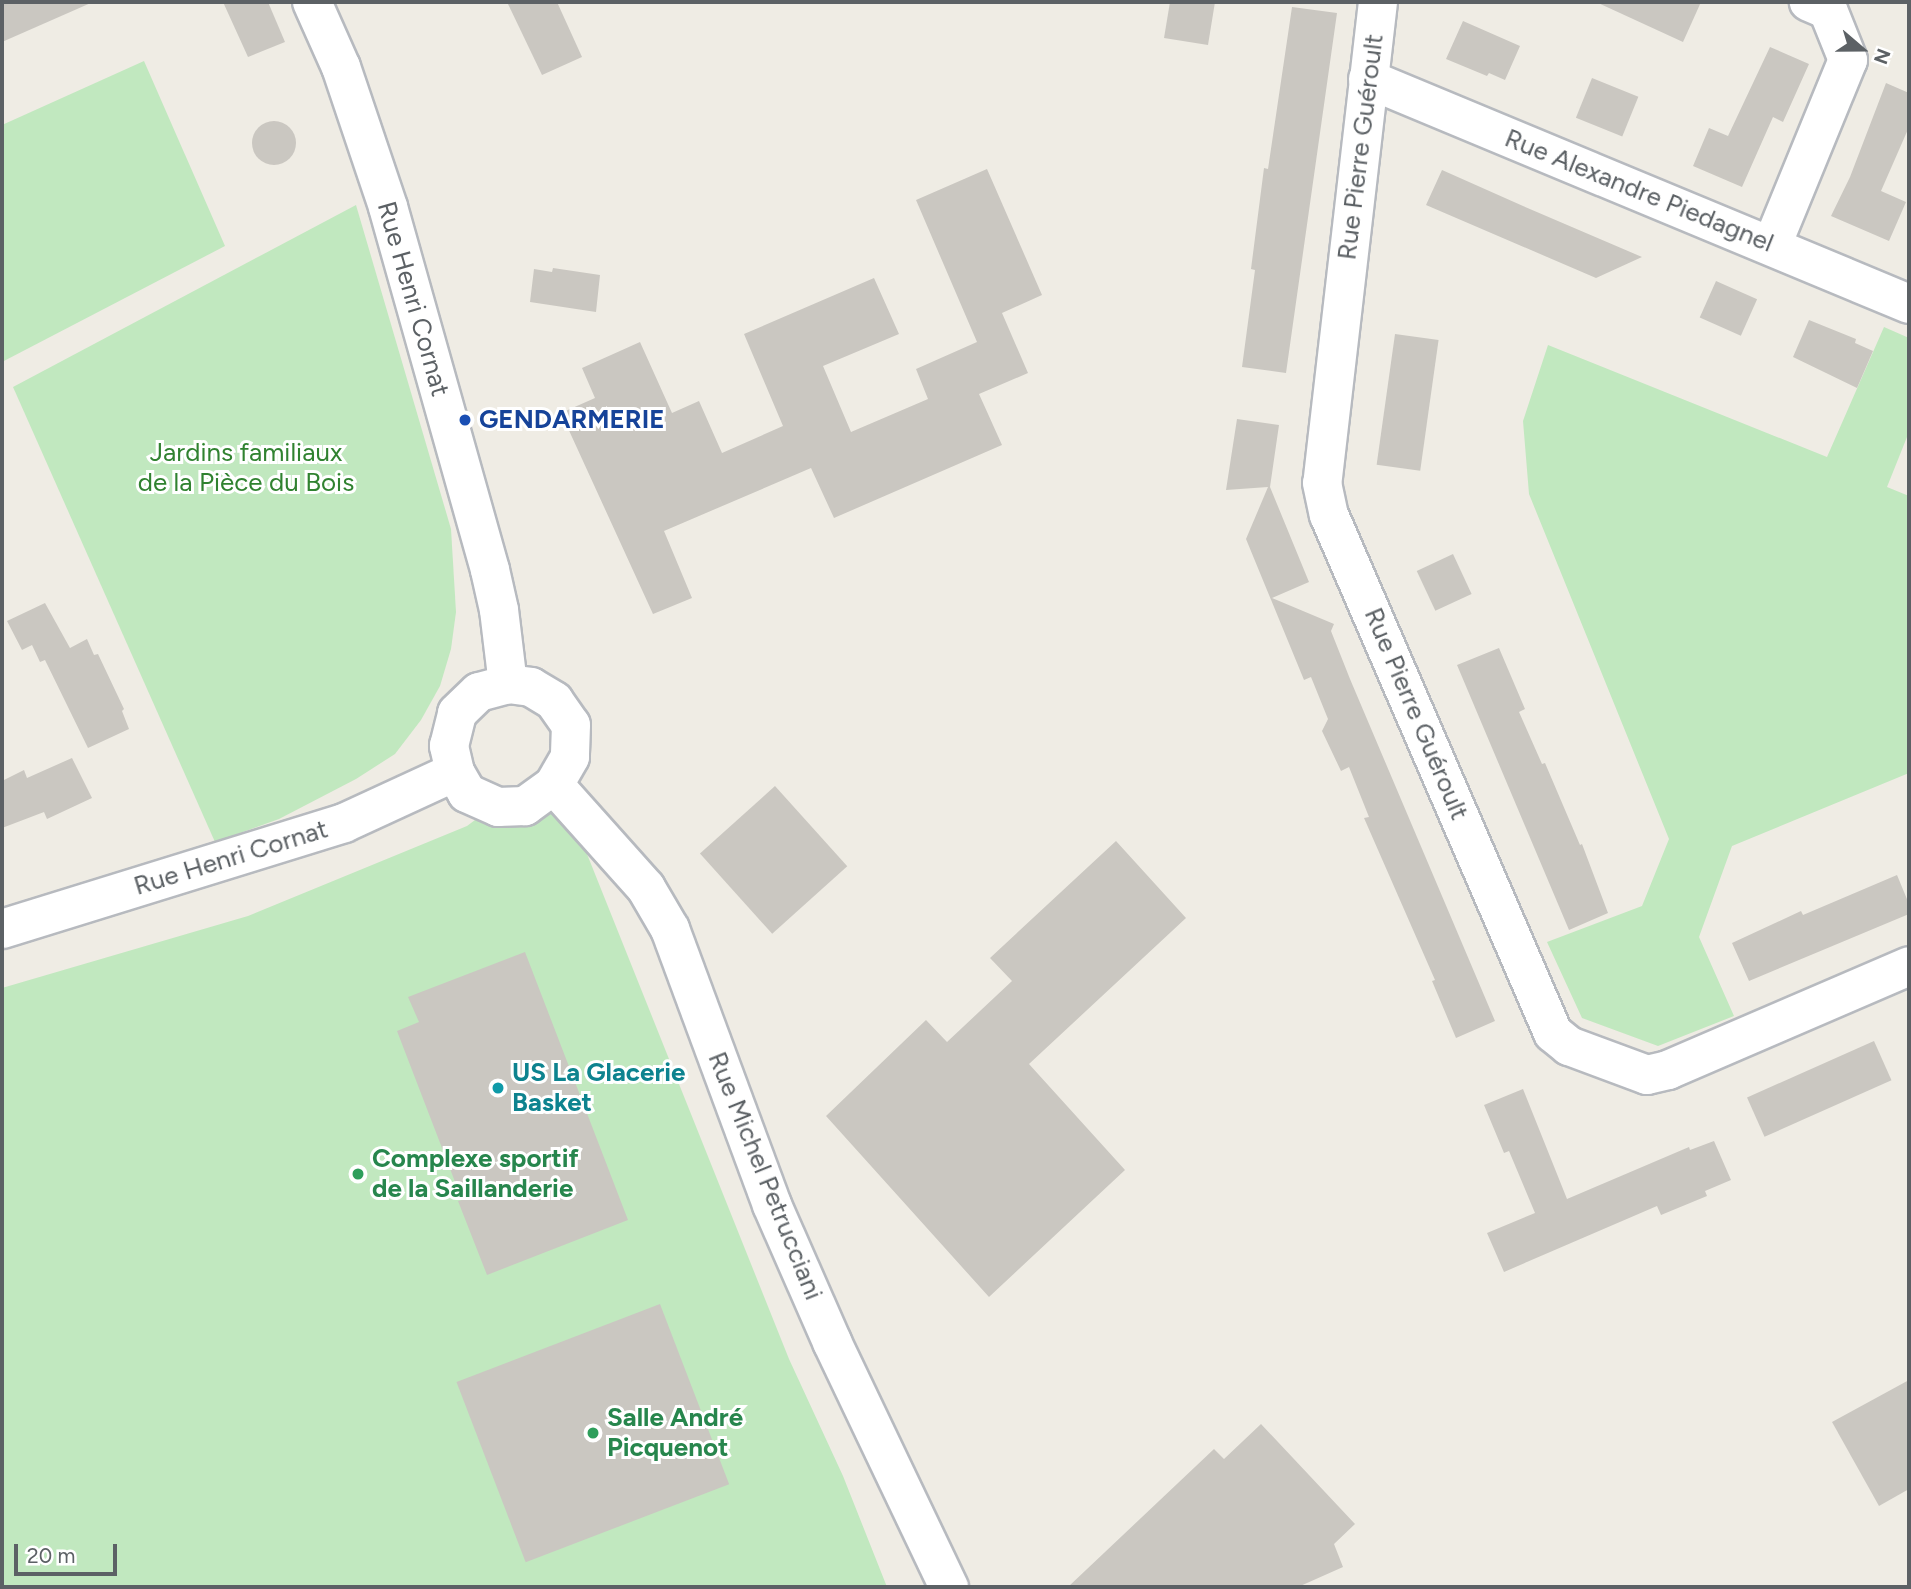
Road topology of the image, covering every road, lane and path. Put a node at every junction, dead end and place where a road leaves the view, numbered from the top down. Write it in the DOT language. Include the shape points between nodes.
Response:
graph roads {
  1 [pos="312,2"];
  2 [pos="1378,2"];
  3 [pos="1809,2"];
  4 [pos="1368,79"];
  5 [pos="1772,245"];
  6 [pos="1909,304"];
  7 [pos="508,684"];
  8 [pos="455,772"];
  9 [pos="554,785"];
  10 [pos="2,929"];
  11 [pos="1909,966"];
  12 [pos="949,1587"];
  1 -- 7 [label="street, Rue Henri Cornat" via="341,67 388,206 490,570"];
  2 -- 4 [label="street, Rue Pierre Guéroult"];
  3 -- 5 [label="street" via="1828,10 1849,60"];
  4 -- 5 [label="street, Rue Alexandre Piedagnel"];
  4 -- 11 [label="street, Rue Pierre Guéroult" via="1322,483 1329,515 1553,1033 1569,1046 1647,1074 1668,1070"];
  5 -- 6 [label="street, Rue Alexandre Piedagnel"];
  7 -- 8 [label="street" via="479,692 457,713 449,746"];
  7 -- 9 [label="street" via="531,687 554,701 571,725 570,757"];
  8 -- 9 [label="street" via="467,793 498,807 525,806"];
  8 -- 10 [label="street, Rue Henri Cornat" via="344,823"];
  9 -- 12 [label="street, Rue Michel Petrucciani" via="646,888 670,929 778,1217"];
}
